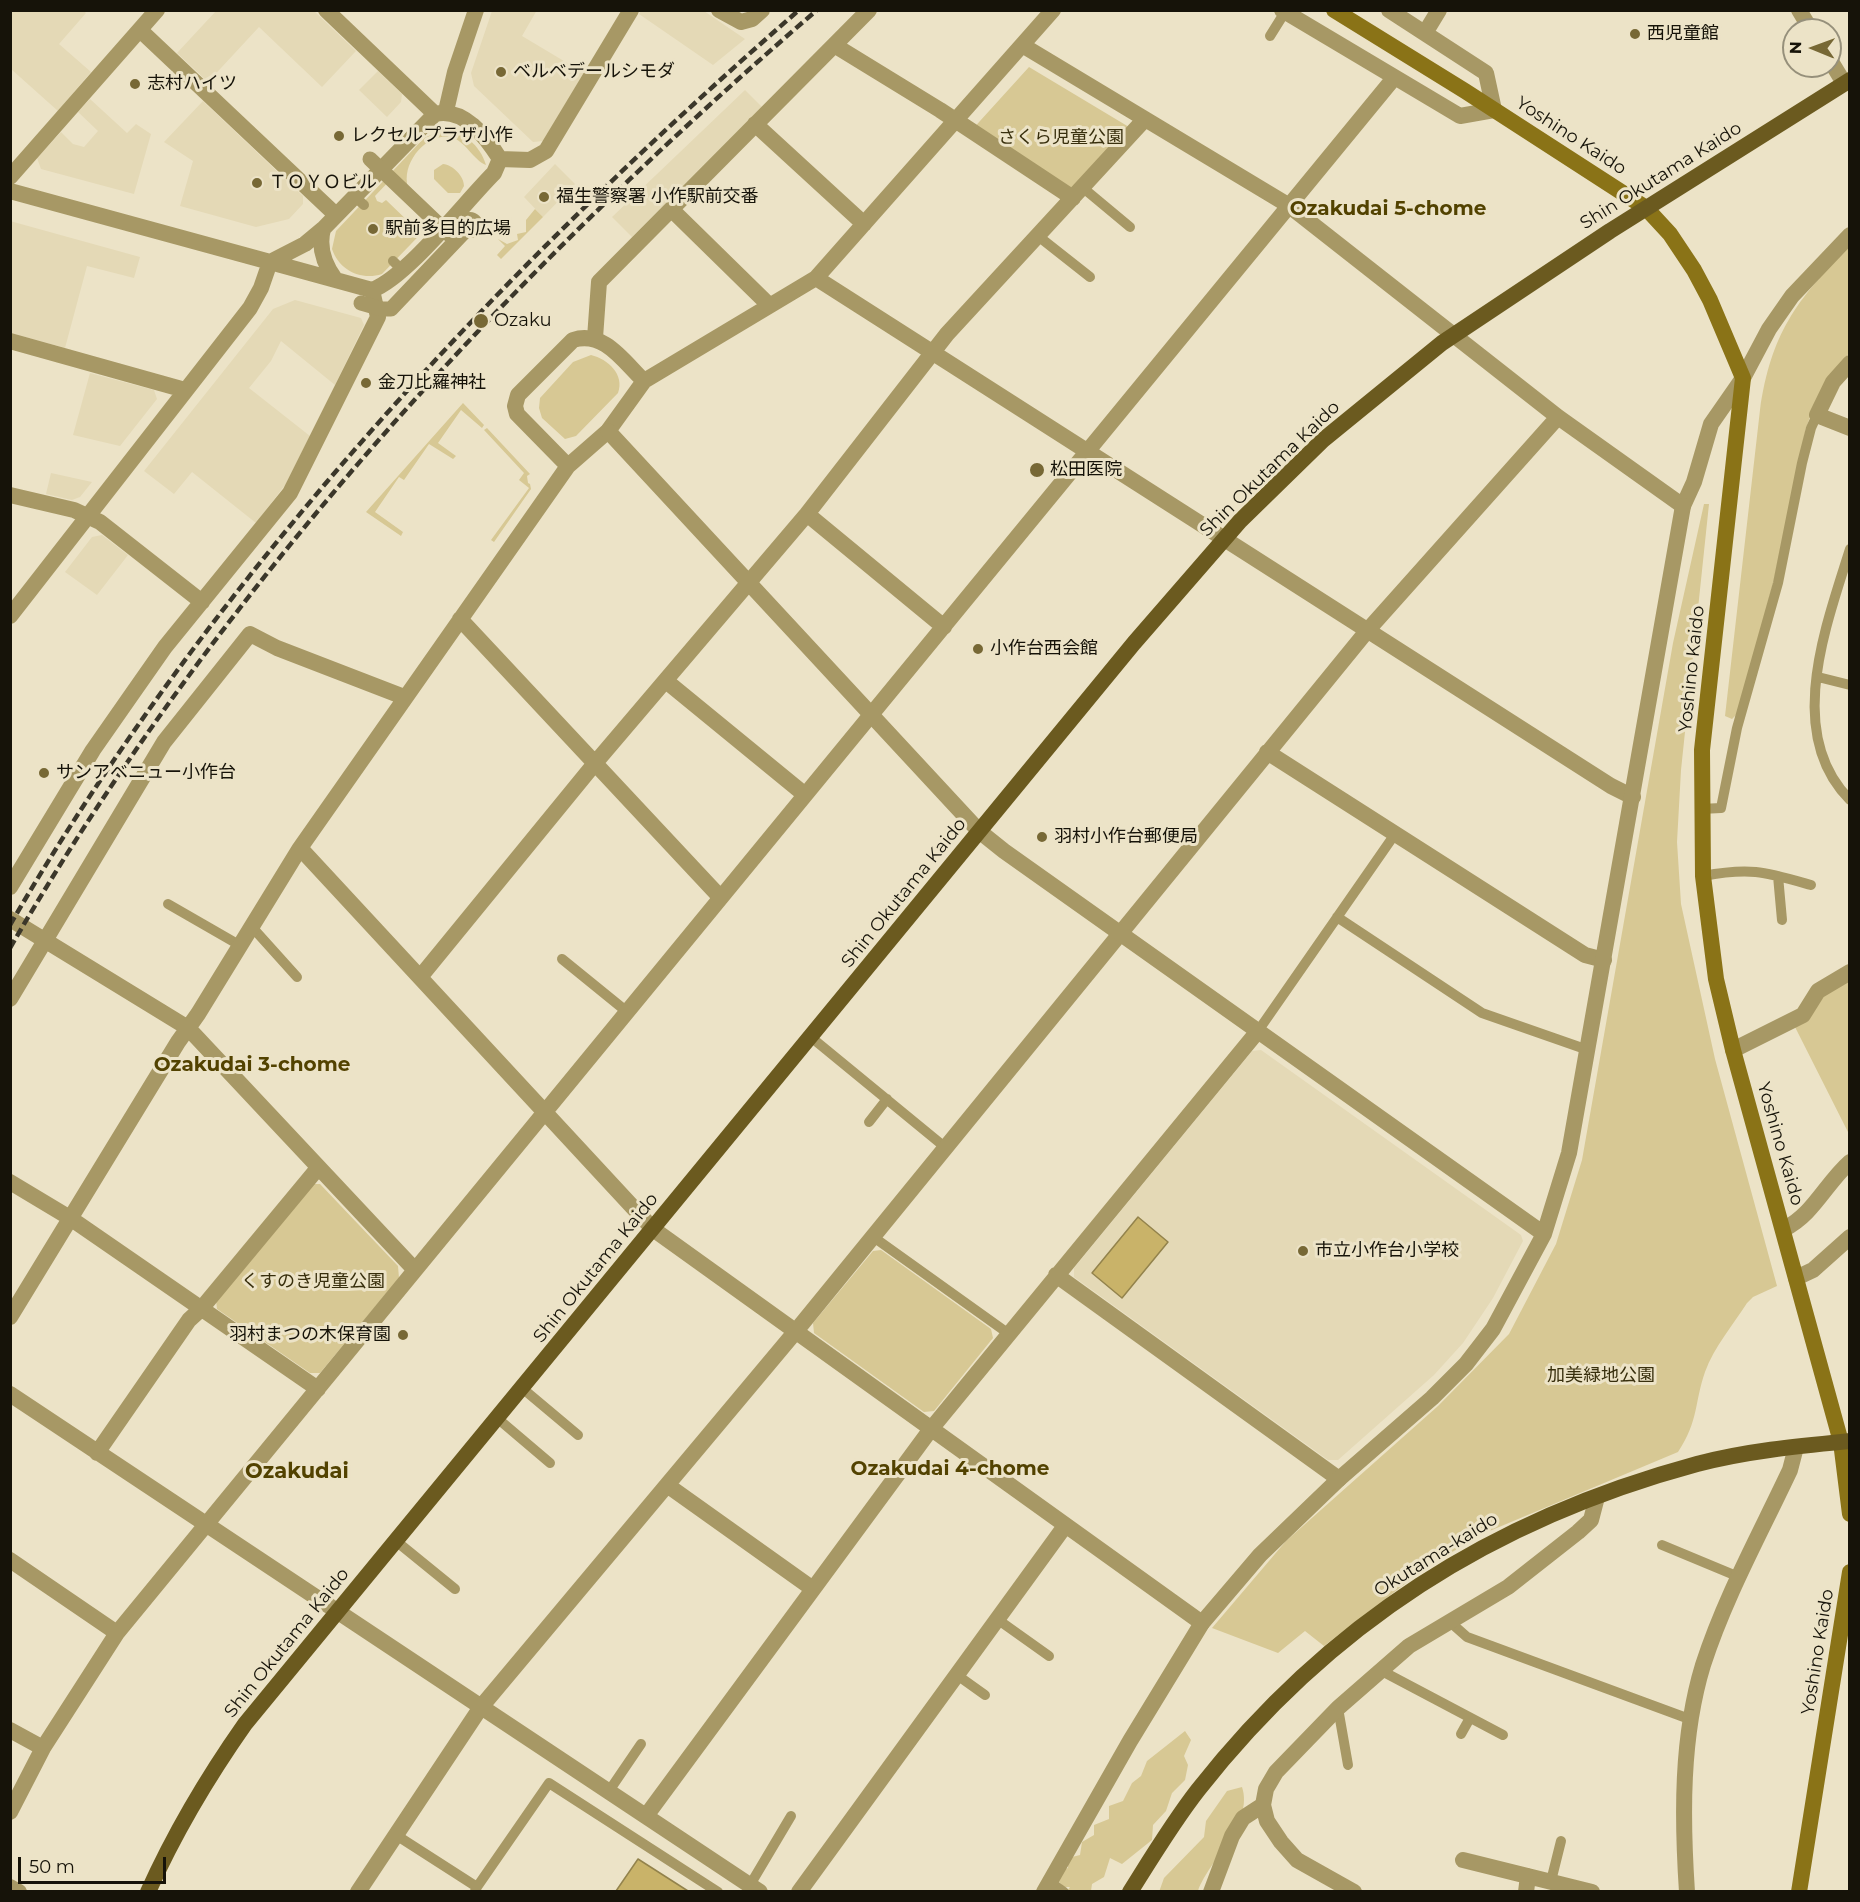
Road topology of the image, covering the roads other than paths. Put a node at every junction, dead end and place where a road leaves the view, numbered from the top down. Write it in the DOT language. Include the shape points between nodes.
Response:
graph roads {
  1 [pos="157,10"];
  2 [pos="326,10"];
  3 [pos="476,10"];
  4 [pos="631,10"];
  5 [pos="719,10"];
  6 [pos="762,10"];
  7 [pos="869,10"];
  8 [pos="1053,10"];
  9 [pos="1334,10"];
  10 [pos="1389,10"];
  11 [pos="1438,10"];
  12 [pos="1284,11"];
  13 [pos="140,30"];
  14 [pos="1425,33"];
  15 [pos="1270,36"];
  16 [pos="834,45"];
  17 [pos="1022,45"];
  18 [pos="1394,78"];
  19 [pos="1847,81"];
  20 [pos="1494,110"];
  21 [pos="441,112"];
  22 [pos="1144,119"];
  23 [pos="955,120"];
  24 [pos="754,124"];
  25 [pos="370,159"];
  26 [pos="500,159"];
  27 [pos="10,177"];
  28 [pos="10,191"];
  29 [pos="1078,193"];
  30 [pos="1288,205"];
  31 [pos="1646,208"];
  32 [pos="672,210"];
  33 [pos="336,215"];
  34 [pos="864,224"];
  35 [pos="1130,227"];
  36 [pos="323,229"];
  37 [pos="1850,235"];
  38 [pos="1038,236"];
  39 [pos="270,262"];
  40 [pos="1090,277"];
  41 [pos="816,278"];
  42 [pos="335,279"];
  43 [pos="372,290"];
  44 [pos="361,303"];
  45 [pos="769,305"];
  46 [pos="1455,334"];
  47 [pos="595,338"];
  48 [pos="10,341"];
  49 [pos="933,354"];
  50 [pos="1850,363"];
  51 [pos="1743,378"];
  52 [pos="644,381"];
  53 [pos="185,390"];
  54 [pos="1817,416"];
  55 [pos="1558,417"];
  56 [pos="1850,428"];
  57 [pos="608,430"];
  58 [pos="1088,452"];
  59 [pos="568,465"];
  60 [pos="10,495"];
  61 [pos="1683,506"];
  62 [pos="807,514"];
  63 [pos="87,515"];
  64 [pos="1224,539"];
  65 [pos="1850,549"];
  66 [pos="1847,567"];
  67 [pos="748,581"];
  68 [pos="202,602"];
  69 [pos="10,616"];
  70 [pos="460,619"];
  71 [pos="944,627"];
  72 [pos="1367,631"];
  73 [pos="1818,677"];
  74 [pos="666,681"];
  75 [pos="1850,685"];
  76 [pos="404,697"];
  77 [pos="872,715"];
  78 [pos="1267,752"];
  79 [pos="596,762"];
  80 [pos="804,794"];
  81 [pos="1848,796"];
  82 [pos="1634,797"];
  83 [pos="1701,809"];
  84 [pos="979,831"];
  85 [pos="1395,834"];
  86 [pos="300,848"];
  87 [pos="1703,876"];
  88 [pos="1778,876"];
  89 [pos="1811,885"];
  90 [pos="10,887"];
  91 [pos="720,897"];
  92 [pos="168,904"];
  93 [pos="1336,917"];
  94 [pos="10,919"];
  95 [pos="1782,920"];
  96 [pos="252,927"];
  97 [pos="1122,935"];
  98 [pos="46,940"];
  99 [pos="241,946"];
  100 [pos="562,959"];
  101 [pos="1604,960"];
  102 [pos="1850,972"];
  103 [pos="421,976"];
  104 [pos="297,977"];
  105 [pos="10,999"];
  106 [pos="626,1011"];
  107 [pos="188,1028"];
  108 [pos="1258,1032"];
  109 [pos="812,1038"];
  110 [pos="1588,1050"];
  111 [pos="1733,1050"];
  112 [pos="887,1099"];
  113 [pos="545,1112"];
  114 [pos="869,1122"];
  115 [pos="946,1148"];
  116 [pos="1850,1162"];
  117 [pos="318,1168"];
  118 [pos="10,1182"];
  119 [pos="70,1218"];
  120 [pos="653,1229"];
  121 [pos="1784,1229"];
  122 [pos="1544,1234"];
  123 [pos="872,1236"];
  124 [pos="1850,1237"];
  125 [pos="415,1270"];
  126 [pos="1056,1275"];
  127 [pos="1796,1278"];
  128 [pos="201,1309"];
  129 [pos="10,1317"];
  130 [pos="796,1331"];
  131 [pos="1009,1334"];
  132 [pos="522,1388"];
  133 [pos="318,1389"];
  134 [pos="10,1394"];
  135 [pos="497,1418"];
  136 [pos="931,1429"];
  137 [pos="578,1436"];
  138 [pos="1845,1442"];
  139 [pos="1796,1447"];
  140 [pos="97,1453"];
  141 [pos="550,1463"];
  142 [pos="1339,1479"];
  143 [pos="667,1485"];
  144 [pos="1597,1497"];
  145 [pos="1850,1514"];
  146 [pos="207,1526"];
  147 [pos="1065,1526"];
  148 [pos="396,1541"];
  149 [pos="1662,1545"];
  150 [pos="10,1560"];
  151 [pos="1850,1572"];
  152 [pos="1739,1577"];
  153 [pos="455,1589"];
  154 [pos="813,1589"];
  155 [pos="340,1610"];
  156 [pos="997,1619"];
  157 [pos="1450,1622"];
  158 [pos="1203,1623"];
  159 [pos="117,1633"];
  160 [pos="1049,1656"];
  161 [pos="1380,1670"];
  162 [pos="957,1675"];
  163 [pos="985,1695"];
  164 [pos="482,1707"];
  165 [pos="1338,1708"];
  166 [pos="1470,1718"];
  167 [pos="1692,1720"];
  168 [pos="10,1730"];
  169 [pos="1461,1734"];
  170 [pos="1503,1735"];
  171 [pos="641,1744"];
  172 [pos="43,1748"];
  173 [pos="1348,1765"];
  174 [pos="609,1791"];
  175 [pos="1263,1805"];
  176 [pos="10,1812"];
  177 [pos="646,1816"];
  178 [pos="791,1816"];
  179 [pos="396,1835"];
  180 [pos="1561,1841"];
  181 [pos="1463,1860"];
  182 [pos="1551,1881"];
  183 [pos="1527,1884"];
  184 [pos="10,1887"];
  185 [pos="1047,1887"];
  186 [pos="755,1888"];
  187 [pos="476,1889"];
  188 [pos="19,1892"];
  189 [pos="148,1892"];
  190 [pos="358,1892"];
  191 [pos="718,1892"];
  192 [pos="799,1892"];
  193 [pos="1064,1892"];
  194 [pos="1130,1892"];
  195 [pos="1211,1892"];
  196 [pos="1354,1892"];
  197 [pos="1592,1892"];
  198 [pos="1686,1892"];
  199 [pos="1799,1892"];
  1 -- 13 [label="street"];
  2 -- 21 [label="street"];
  3 -- 21 [label="street"];
  4 -- 26 [label="street" via="546,151 530,160"];
  5 -- 6 [label="street" via="741,22"];
  7 -- 16 [label="street"];
  8 -- 17 [label="street"];
  9 -- 20 [label="main road, Yoshino Kaido"];
  10 -- 14 [label="street"];
  11 -- 14 [label="street"];
  12 -- 15 [label="lane"];
  12 -- 18 [label="street"];
  13 -- 27 [label="street"];
  13 -- 33 [label="street"];
  14 -- 20 [label="street" via="1485,73"];
  16 -- 23 [label="street"];
  16 -- 24 [label="street"];
  17 -- 22 [label="street"];
  17 -- 23 [label="street"];
  18 -- 20 [label="street" via="1460,116"];
  18 -- 30 [label="street"];
  19 -- 31 [label="main road, Shin Okutama Kaido"];
  20 -- 31 [label="main road, Yoshino Kaido"];
  21 -- 26 [label="street" via="466,119"];
  21 -- 33 [label="street" via="359,201"];
  22 -- 29 [label="street"];
  22 -- 30 [label="street"];
  23 -- 29 [label="street"];
  23 -- 34 [label="street"];
  24 -- 32 [label="street"];
  24 -- 34 [label="street"];
  25 -- 44 [label="street, bridge" via="462,238 391,309"];
  26 -- 43 [label="street" via="494,172 398,265 384,285"];
  28 -- 39 [label="street"];
  29 -- 35 [label="lane"];
  29 -- 38 [label="street"];
  30 -- 46 [label="street"];
  30 -- 58 [label="street"];
  31 -- 46 [label="main road, Shin Okutama Kaido"];
  31 -- 51 [label="main road, Yoshino Kaido" via="1670,234 1694,270"];
  32 -- 45 [label="street"];
  32 -- 47 [label="street" via="599,282"];
  33 -- 36 [label="street"];
  34 -- 41 [label="street"];
  36 -- 39 [label="street" via="305,244"];
  36 -- 42 [label="street" via="321,249"];
  37 -- 51 [label="street" via="1792,296"];
  38 -- 40 [label="lane"];
  38 -- 49 [label="street"];
  39 -- 42 [label="street"];
  39 -- 53 [label="street" via="257,298"];
  41 -- 45 [label="street"];
  41 -- 49 [label="street"];
  42 -- 43 [label="street"];
  43 -- 68 [label="street" via="378,317 290,493"];
  45 -- 52 [label="street"];
  46 -- 55 [label="street"];
  46 -- 64 [label="main road, Shin Okutama Kaido" via="1323,440"];
  47 -- 52 [label="street" via="606,343"];
  47 -- 59 [label="street" via="573,340 518,396 515,406 517,414"];
  48 -- 53 [label="street"];
  49 -- 58 [label="street"];
  49 -- 62 [label="street"];
  50 -- 54 [label="street" via="1833,382"];
  51 -- 61 [label="street" via="1711,424"];
  51 -- 83 [label="main road, Yoshino Kaido" via="1702,750"];
  52 -- 57 [label="street"];
  53 -- 63 [label="street"];
  54 -- 56 [label="street"];
  54 -- 83 [label="lane" via="1802,463 1778,583 1737,728 1721,808"];
  55 -- 61 [label="street"];
  55 -- 72 [label="street"];
  57 -- 59 [label="street"];
  57 -- 67 [label="street"];
  58 -- 64 [label="street"];
  58 -- 71 [label="street"];
  59 -- 70 [label="street"];
  60 -- 63 [label="street"];
  61 -- 82 [label="street"];
  62 -- 67 [label="street"];
  62 -- 71 [label="street"];
  63 -- 68 [label="street"];
  63 -- 69 [label="street"];
  64 -- 72 [label="street"];
  64 -- 84 [label="main road, Shin Okutama Kaido"];
  65 -- 66 [label="lane"];
  66 -- 73 [label="lane"];
  67 -- 74 [label="street"];
  67 -- 77 [label="street"];
  68 -- 90 [label="street" via="165,647 93,750"];
  70 -- 76 [label="street"];
  70 -- 79 [label="street"];
  71 -- 77 [label="street"];
  72 -- 78 [label="street"];
  72 -- 82 [label="street"];
  73 -- 75 [label="lane"];
  73 -- 81 [label="lane" via="1815,739 1830,776"];
  74 -- 79 [label="street"];
  74 -- 80 [label="street"];
  76 -- 86 [label="street"];
  76 -- 98 [label="street" via="250,634 164,742"];
  77 -- 80 [label="street"];
  77 -- 84 [label="street"];
  78 -- 85 [label="street"];
  78 -- 97 [label="street"];
  79 -- 91 [label="street"];
  79 -- 103 [label="street"];
  80 -- 91 [label="street"];
  82 -- 101 [label="street"];
  83 -- 87 [label="main road, Yoshino Kaido"];
  84 -- 97 [label="street"];
  84 -- 109 [label="main road, Shin Okutama Kaido"];
  85 -- 93 [label="lane"];
  85 -- 101 [label="street" via="1585,955"];
  86 -- 96 [label="street"];
  86 -- 103 [label="street"];
  87 -- 88 [label="lane" via="1736,870"];
  87 -- 111 [label="main road, Yoshino Kaido" via="1716,979"];
  88 -- 89 [label="lane"];
  88 -- 95 [label="lane"];
  91 -- 106 [label="street"];
  92 -- 99 [label="lane"];
  93 -- 108 [label="lane"];
  93 -- 110 [label="lane" via="1482,1013"];
  94 -- 98 [label="street"];
  96 -- 99 [label="street"];
  96 -- 104 [label="lane"];
  97 -- 108 [label="street"];
  97 -- 115 [label="street"];
  98 -- 105 [label="street"];
  98 -- 107 [label="street"];
  99 -- 107 [label="street"];
  100 -- 106 [label="lane"];
  101 -- 110 [label="street"];
  102 -- 111 [label="street" via="1818,991 1803,1015"];
  103 -- 113 [label="street"];
  106 -- 113 [label="street"];
  107 -- 117 [label="street"];
  107 -- 119 [label="street"];
  108 -- 122 [label="street"];
  108 -- 126 [label="street"];
  109 -- 112 [label="lane"];
  109 -- 120 [label="main road, Shin Okutama Kaido"];
  110 -- 122 [label="street" via="1569,1153"];
  111 -- 121 [label="main road, Yoshino Kaido"];
  112 -- 114 [label="lane"];
  112 -- 115 [label="lane"];
  113 -- 120 [label="street"];
  113 -- 125 [label="street"];
  115 -- 123 [label="street"];
  116 -- 121 [label="street" via="1836,1173 1803,1218"];
  117 -- 125 [label="street"];
  117 -- 128 [label="street"];
  118 -- 119 [label="street"];
  119 -- 128 [label="street"];
  119 -- 129 [label="street"];
  120 -- 130 [label="street"];
  120 -- 132 [label="main road, Shin Okutama Kaido"];
  121 -- 127 [label="main road, Yoshino Kaido"];
  122 -- 142 [label="street" via="1493,1329 1466,1364"];
  123 -- 130 [label="street"];
  123 -- 131 [label="lane"];
  124 -- 127 [label="street" via="1813,1270"];
  125 -- 133 [label="street"];
  126 -- 131 [label="street"];
  126 -- 142 [label="street"];
  127 -- 138 [label="main road, Yoshino Kaido"];
  128 -- 133 [label="street"];
  128 -- 140 [label="street" via="189,1320"];
  130 -- 136 [label="street"];
  130 -- 143 [label="street"];
  131 -- 136 [label="street"];
  132 -- 135 [label="main road, Shin Okutama Kaido"];
  132 -- 137 [label="lane"];
  133 -- 146 [label="street"];
  134 -- 140 [label="street"];
  135 -- 141 [label="lane"];
  135 -- 148 [label="main road, Shin Okutama Kaido"];
  136 -- 147 [label="street"];
  136 -- 154 [label="street"];
  138 -- 139 [label="main road, Okutama-kaido"];
  138 -- 145 [label="main road, Yoshino Kaido"];
  139 -- 144 [label="main road, Okutama-kaido" via="1698,1464"];
  139 -- 152 [label="street" via="1790,1470"];
  140 -- 146 [label="street"];
  142 -- 158 [label="street" via="1260,1555"];
  143 -- 154 [label="street"];
  143 -- 164 [label="street"];
  144 -- 157 [label="street" via="1591,1520 1578,1532 1508,1587"];
  144 -- 194 [label="main road, Okutama-kaido" via="1522,1526 1452,1564 1420,1583 1336,1647 1266,1712 1198,1791"];
  146 -- 155 [label="street"];
  146 -- 159 [label="street"];
  147 -- 156 [label="street"];
  147 -- 158 [label="street"];
  148 -- 153 [label="lane"];
  148 -- 155 [label="main road, Shin Okutama Kaido"];
  149 -- 152 [label="lane"];
  150 -- 159 [label="street"];
  151 -- 199 [label="main road, Yoshino Kaido"];
  152 -- 167 [label="street" via="1703,1667"];
  154 -- 177 [label="street"];
  155 -- 164 [label="street"];
  155 -- 189 [label="main road, Shin Okutama Kaido" via="252,1715 204,1781"];
  156 -- 160 [label="lane"];
  156 -- 162 [label="street"];
  157 -- 161 [label="street" via="1409,1646"];
  157 -- 167 [label="lane" via="1467,1637"];
  158 -- 185 [label="street"];
  159 -- 172 [label="street"];
  161 -- 165 [label="street"];
  161 -- 166 [label="lane"];
  162 -- 163 [label="lane"];
  162 -- 192 [label="street"];
  164 -- 174 [label="street"];
  164 -- 179 [label="street"];
  165 -- 173 [label="lane"];
  165 -- 175 [label="street" via="1276,1772 1266,1789"];
  166 -- 169 [label="lane"];
  166 -- 170 [label="lane"];
  167 -- 198 [label="street" via="1682,1817"];
  168 -- 172 [label="street"];
  171 -- 174 [label="lane"];
  172 -- 176 [label="street"];
  174 -- 177 [label="street"];
  175 -- 195 [label="street" via="1243,1818 1232,1836"];
  175 -- 196 [label="street" via="1272,1828 1297,1860"];
  177 -- 186 [label="street"];
  178 -- 186 [label="lane"];
  179 -- 187 [label="lane"];
  179 -- 190 [label="street"];
  180 -- 182 [label="lane"];
  181 -- 183 [label="street"];
  182 -- 183 [label="street"];
  182 -- 197 [label="street"];
  184 -- 188 [label="street"];
  185 -- 193 [label="lane"];
  187 -- 191 [label="lane" via="549,1783"];
}
